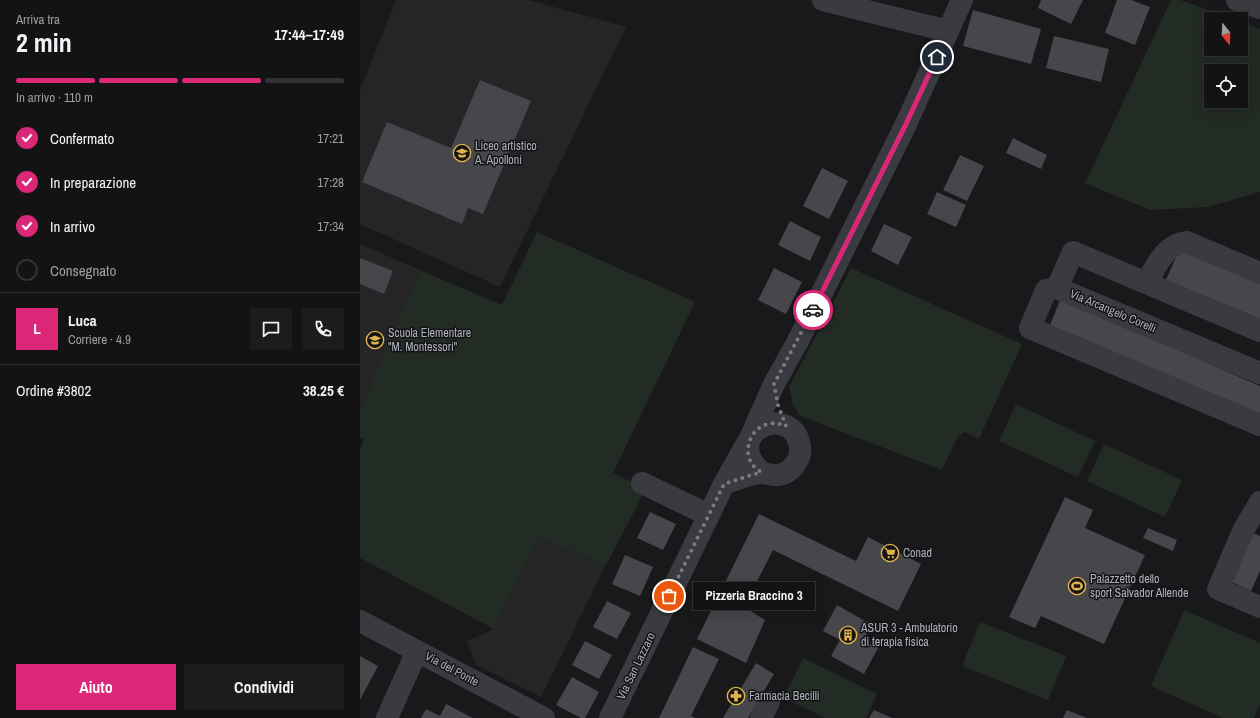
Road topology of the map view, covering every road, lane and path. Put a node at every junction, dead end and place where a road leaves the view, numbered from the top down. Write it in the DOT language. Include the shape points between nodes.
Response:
graph roads {
  1 [pos="823,0"];
  2 [pos="962,0"];
  3 [pos="1237,0"];
  4 [pos="1260,8"];
  5 [pos="948,31"];
  6 [pos="1260,273"];
  7 [pos="1146,282"];
  8 [pos="1057,288"];
  9 [pos="1260,331"];
  10 [pos="1260,373"];
  11 [pos="774,384"];
  12 [pos="1260,425"];
  13 [pos="786,426"];
  14 [pos="751,436"];
  15 [pos="761,472"];
  16 [pos="642,483"];
  17 [pos="724,484"];
  18 [pos="1260,502"];
  19 [pos="698,510"];
  20 [pos="1260,607"];
  21 [pos="360,621"];
  22 [pos="417,651"];
  23 [pos="386,718"];
  24 [pos="544,718"];
  25 [pos="610,718"];
  1 -- 5 [label="street"];
  2 -- 5 [label="street, Via San Lazzaro"];
  3 -- 4 [label="street"];
  5 -- 11 [label="street, Via San Lazzaro" via="906,124"];
  6 -- 7 [label="street" via="1187,242 1177,243 1167,250"];
  7 -- 8 [label="street, Via Arcangelo Corelli" via="1073,252"];
  7 -- 9 [label="street, Via Arcangelo Corelli"];
  8 -- 10 [label="street, Via Arcangelo Corelli"];
  8 -- 12 [label="street" via="1046,290 1030,328"];
  11 -- 13 [label="street"];
  11 -- 14 [label="street, Via San Lazzaro"];
  13 -- 14 [label="street, Via San Lazzaro" via="778,423 768,424 760,427"];
  13 -- 15 [label="street" via="794,431 798,439 801,449 799,458 785,473 770,475"];
  14 -- 15 [label="street, Via San Lazzaro" via="748,455"];
  14 -- 17 [label="street, Via San Lazzaro"];
  15 -- 17 [label="street"];
  16 -- 19 [label="street"];
  17 -- 25 [label="street, Via San Lazzaro"];
  18 -- 20 [label="street" via="1244,529 1218,589"];
  21 -- 22 [label="street, Via del Ponte"];
  22 -- 23 [label="street"];
  22 -- 24 [label="street, Via del Ponte"];
}
